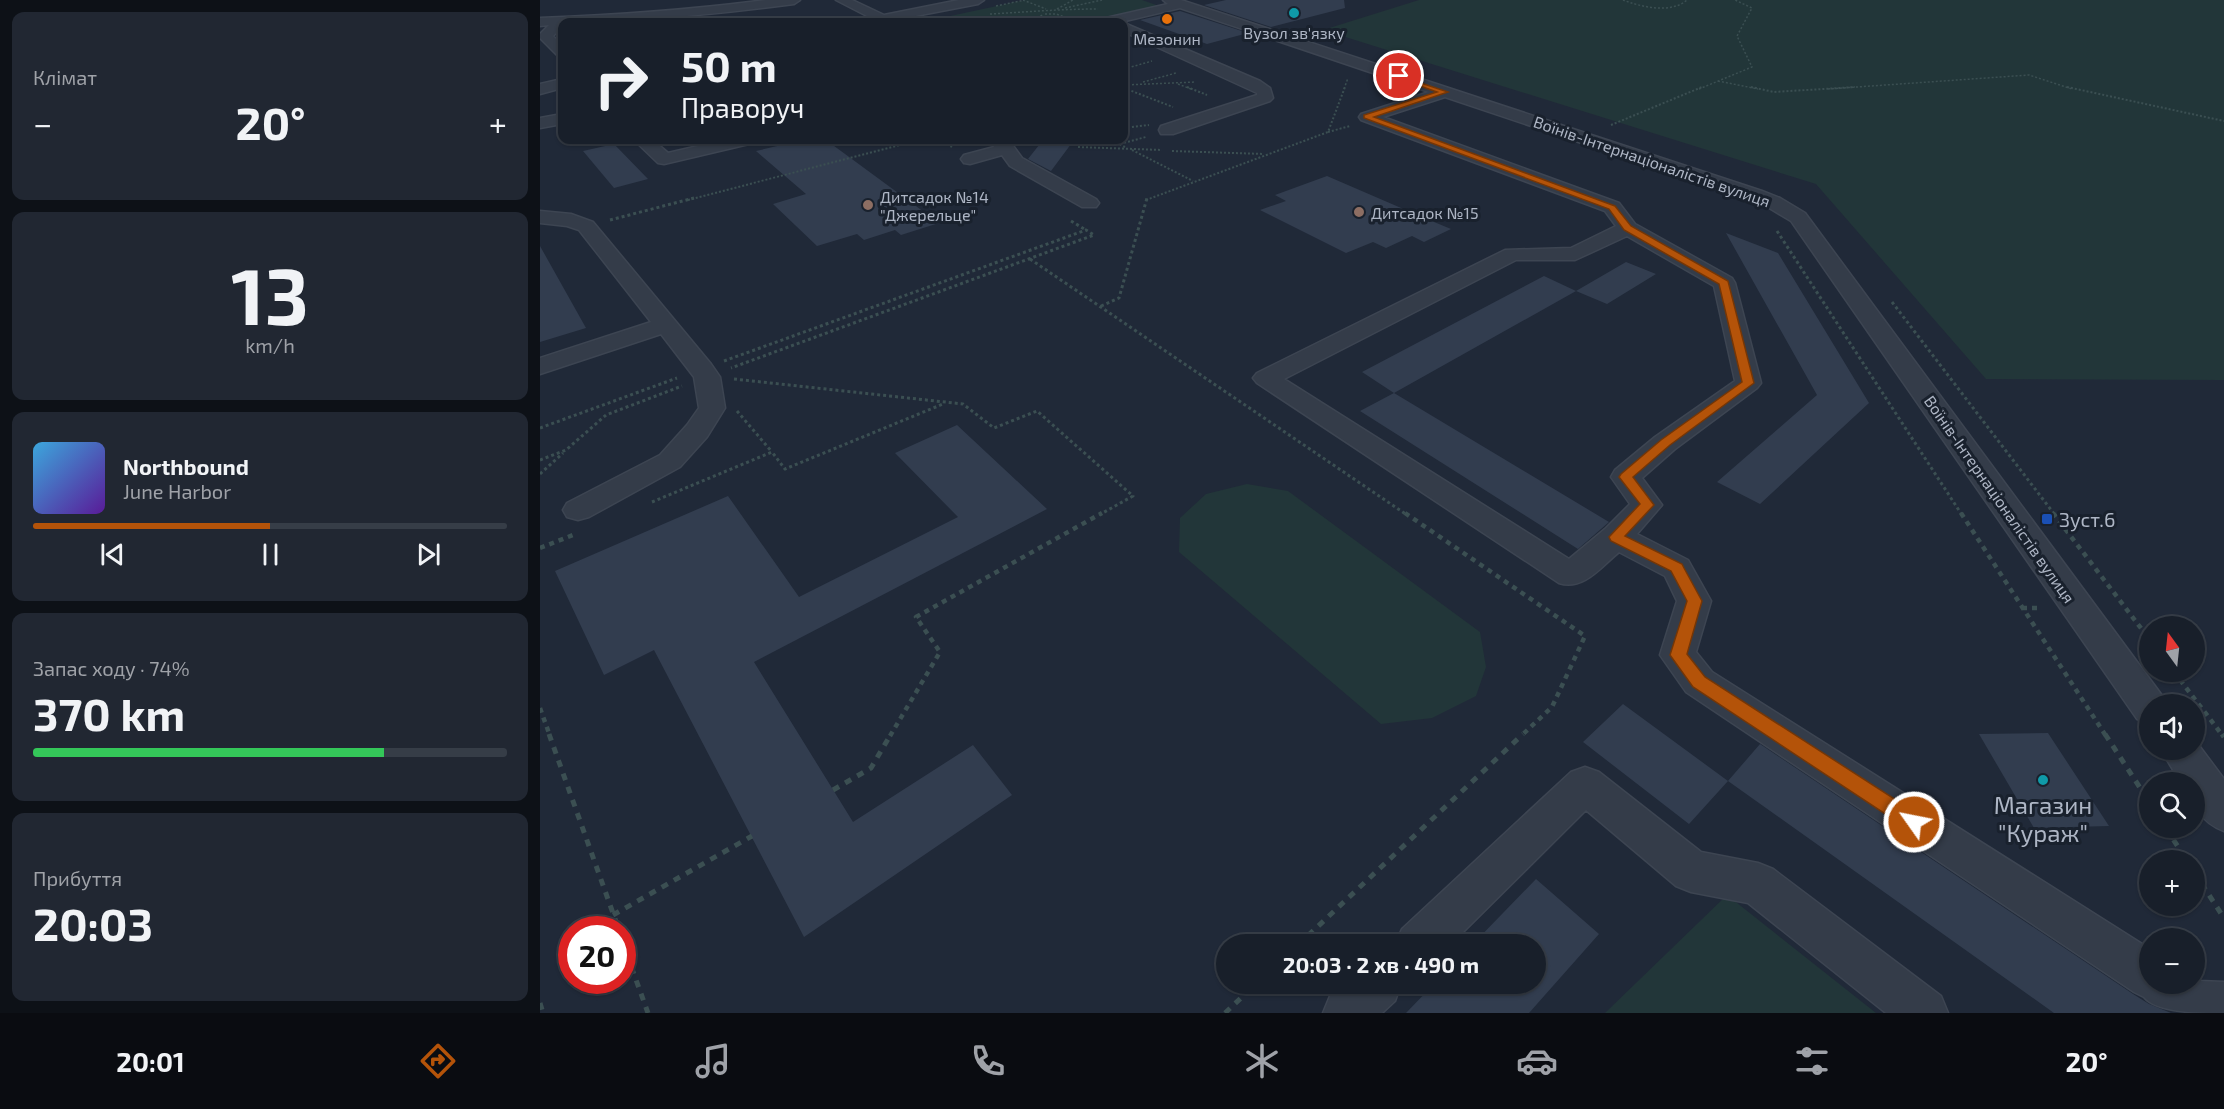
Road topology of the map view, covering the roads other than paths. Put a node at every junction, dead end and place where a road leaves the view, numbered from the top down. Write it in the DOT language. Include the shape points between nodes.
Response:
graph roads {
  1 [pos="794,0"];
  2 [pos="842,0"];
  3 [pos="978,0"];
  4 [pos="665,2"];
  5 [pos="1175,2"];
  6 [pos="614,5"];
  7 [pos="920,12"];
  8 [pos="631,18"];
  9 [pos="881,18"];
  10 [pos="888,18"];
  11 [pos="934,18"];
  12 [pos="1128,18"];
  13 [pos="558,21"];
  14 [pos="540,22"];
  15 [pos="558,27"];
  16 [pos="1128,30"];
  17 [pos="558,48"];
  18 [pos="558,86"];
  19 [pos="540,89"];
  20 [pos="1444,92"];
  21 [pos="558,119"];
  22 [pos="540,123"];
  23 [pos="1167,130"];
  24 [pos="647,144"];
  25 [pos="726,144"];
  26 [pos="1003,144"];
  27 [pos="970,159"];
  28 [pos="1089,203"];
  29 [pos="540,217"];
  30 [pos="1628,228"];
  31 [pos="666,326"];
  32 [pos="540,366"];
  33 [pos="576,522"];
  34 [pos="1616,537"];
  35 [pos="2140,694"];
  36 [pos="2187,760"];
  37 [pos="2224,812"];
  38 [pos="1429,934"];
  39 [pos="2139,969"];
  40 [pos="1367,994"];
  41 [pos="2178,994"];
  42 [pos="2224,1006"];
  43 [pos="1347,1013"];
  44 [pos="1924,1013"];
  1 -- 8 [label="street"];
  2 -- 9 [label="street"];
  3 -- 7 [label="street"];
  4 -- 6 [label="street" via="620,10"];
  5 -- 12 [label="street"];
  5 -- 20 [label="street, Воїнів-Інтернаціоналістів вулиця"];
  7 -- 10 [label="street"];
  7 -- 11 [label="street"];
  13 -- 14 [label="street"];
  15 -- 17 [label="street" via="545,36"];
  16 -- 23 [label="street" via="1265,91 1265,98"];
  18 -- 19 [label="street"];
  20 -- 30 [label="street" via="1367,117 1612,207"];
  20 -- 35 [label="street, Воїнів-Інтернаціоналістів вулиця" via="1755,195 1798,217"];
  21 -- 22 [label="street"];
  24 -- 25 [label="street" via="664,159"];
  26 -- 27 [label="street"];
  26 -- 28 [label="street" via="1016,162"];
  29 -- 31 [label="street" via="571,220 586,226"];
  30 -- 34 [label="street" via="1724,283 1748,383 1665,442 1625,477 1647,505"];
  30 -- 34 [label="street" via="1575,254 1512,254 1266,378 1570,575"];
  31 -- 32 [label="street"];
  31 -- 33 [label="street" via="705,373 712,408 670,460"];
  34 -- 39 [label="street" via="1677,568 1694,601 1678,655 1699,682"];
  36 -- 37 [label="street"];
  38 -- 44 [label="street" via="1585,785 1691,871 1758,884"];
  40 -- 43 [label="street"];
  41 -- 42 [label="street" via="2193,1004"];
}
